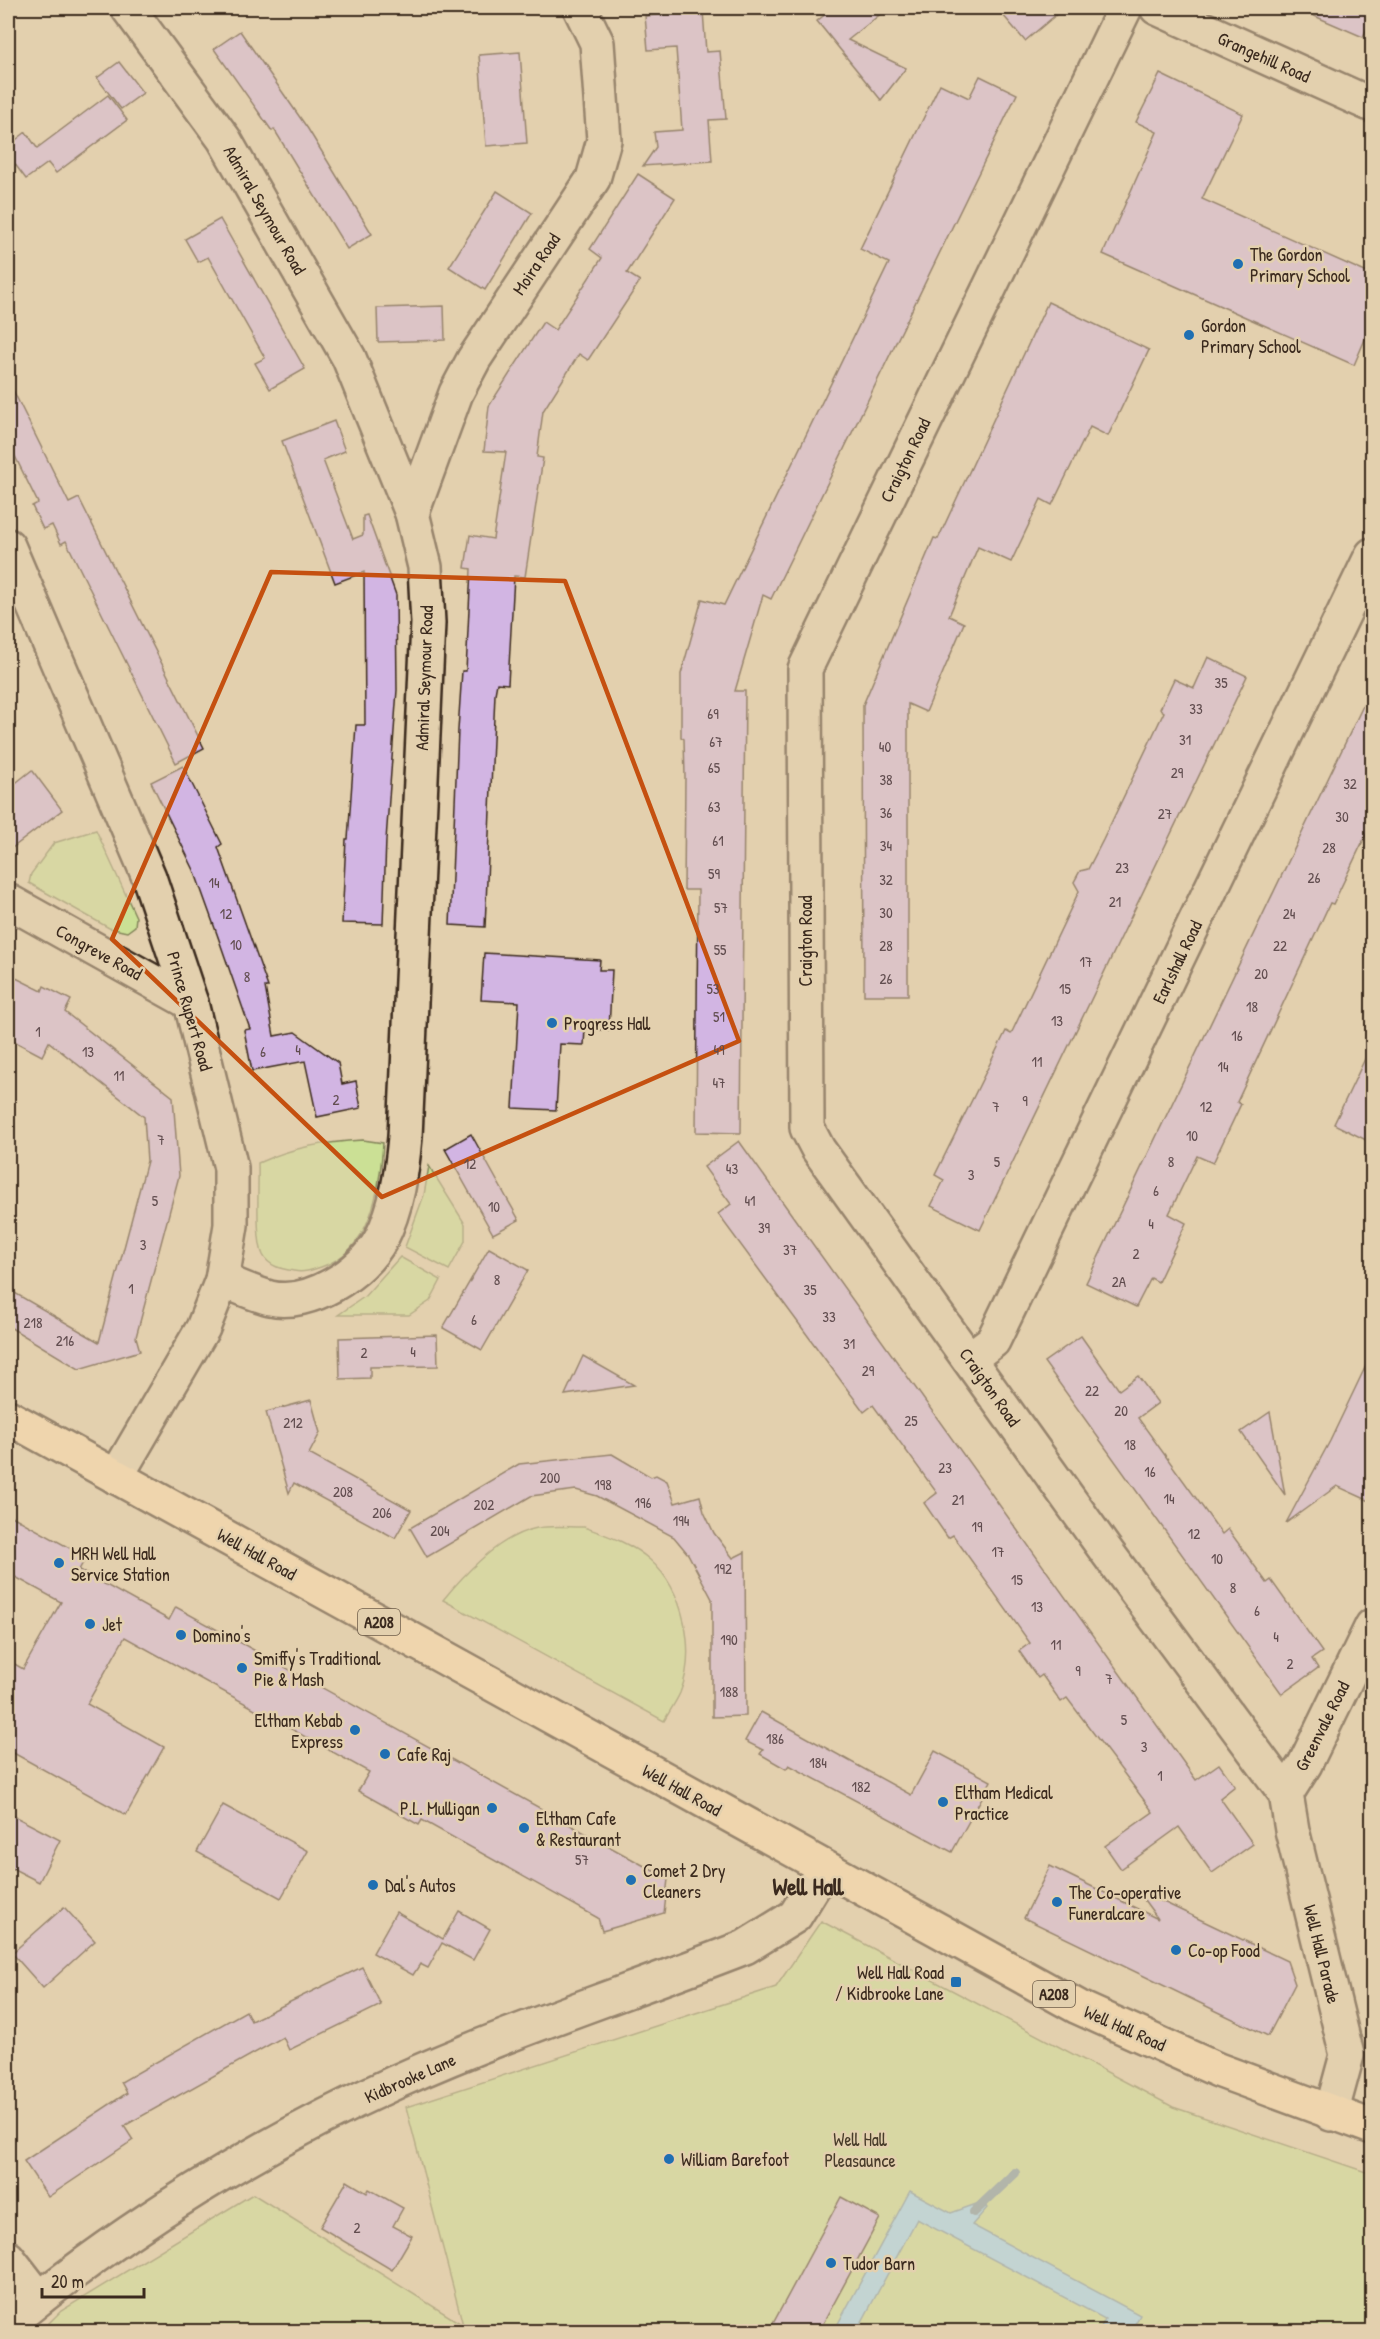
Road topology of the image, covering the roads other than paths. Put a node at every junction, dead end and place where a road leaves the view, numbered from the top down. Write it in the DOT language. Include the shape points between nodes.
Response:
graph roads {
  1 [pos="128,8"];
  2 [pos="580,8"];
  3 [pos="1125,8"];
  4 [pos="1157,8"];
  5 [pos="1372,105"];
  6 [pos="412,513"];
  7 [pos="8,546"];
  8 [pos="1372,555"];
  9 [pos="8,901"];
  10 [pos="191,1003"];
  11 [pos="222,1280"];
  12 [pos="969,1359"];
  13 [pos="8,1417"];
  14 [pos="116,1478"];
  15 [pos="1372,1626"];
  16 [pos="1286,1794"];
  17 [pos="824,1869"];
  18 [pos="1331,2114"];
  19 [pos="1372,2127"];
  20 [pos="8,2258"];
  21 [pos="39,2298"];
  22 [pos="8,2324"];
  1 -- 6 [label="street, Admiral Seymour Road" via="224,138 349,358"];
  2 -- 6 [label="street, Moira Road" via="597,43 603,140 593,179 474,359 456,393"];
  3 -- 12 [label="street, Craigton Road" via="805,669 807,1128 818,1149"];
  4 -- 5 [label="street, Grangehill Road"];
  6 -- 11 [label="street, Admiral Seymour Road" via="425,567 428,623 405,1137 397,1195 381,1240 356,1269 326,1290 295,1299 271,1298"];
  7 -- 10 [label="street, Prince Rupert Road" via="149,878"];
  8 -- 12 [label="street, Earlshall Road" via="993,1341"];
  9 -- 10 [label="street, Congreve Road"];
  10 -- 11 [label="street, Prince Rupert Road" via="231,1168 231,1226"];
  11 -- 14 [label="street, Prince Rupert Road" via="203,1328"];
  12 -- 16 [label="street, Craigton Road"];
  13 -- 14 [label="main road, Well Hall Road / A208"];
  14 -- 17 [label="main road, Well Hall Road / A208"];
  15 -- 16 [label="street, Greenvale Road" via="1305,1764"];
  16 -- 18 [label="street, Well Hall Parade" via="1347,2055"];
  17 -- 18 [label="main road, Well Hall Road / A208" via="1116,2026"];
  17 -- 21 [label="street, Kidbrooke Lane" via="795,1916 744,1947 398,2081 290,2136 198,2190 114,2243"];
  18 -- 19 [label="main road, Well Hall Road / A208"];
  20 -- 21 [label="street"];
  21 -- 22 [label="street, Kidbrooke Lane"];
}
